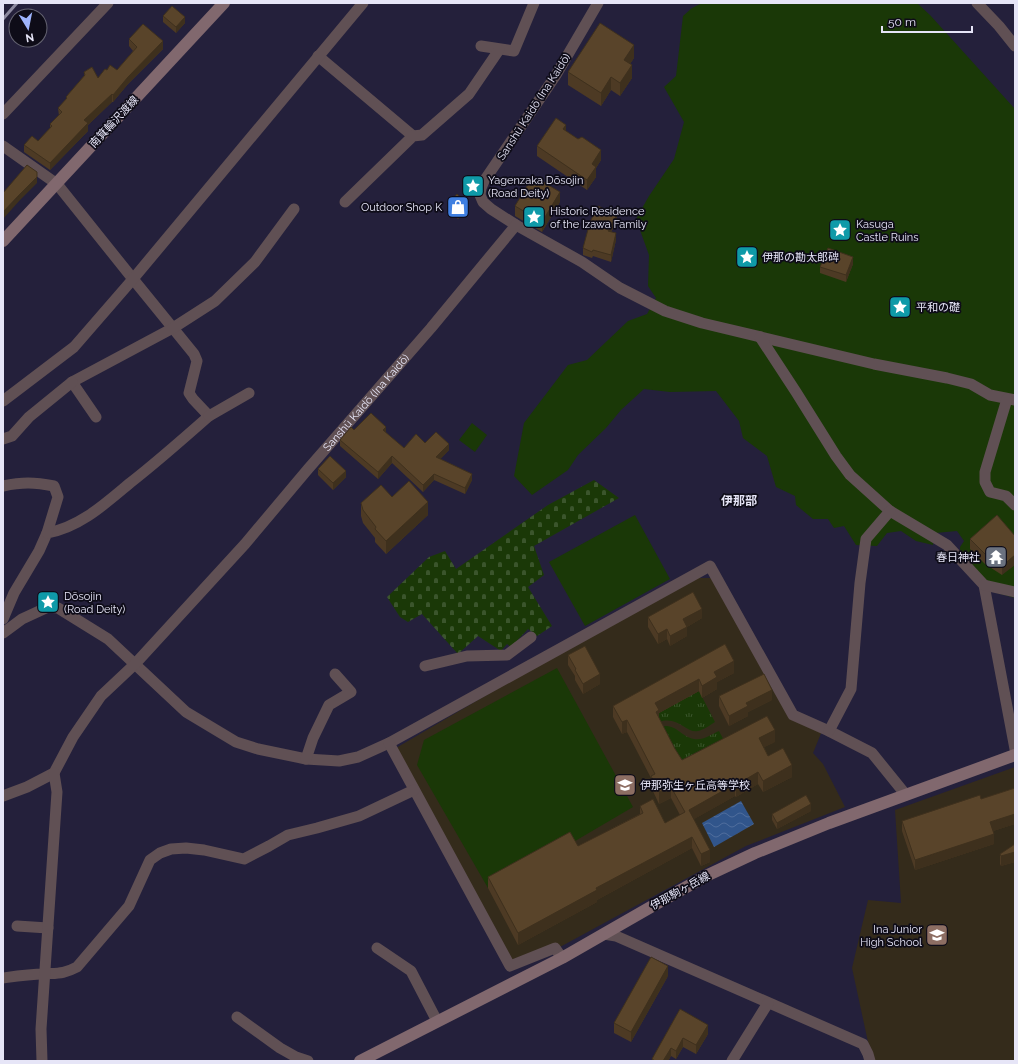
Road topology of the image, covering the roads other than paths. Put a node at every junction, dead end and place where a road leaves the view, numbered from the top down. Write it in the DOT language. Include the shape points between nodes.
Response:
graph roads {
  1 [pos="108,3"];
  2 [pos="224,3"];
  3 [pos="363,3"];
  4 [pos="534,3"];
  5 [pos="598,3"];
  6 [pos="977,3"];
  7 [pos="481,46"];
  8 [pos="1015,46"];
  9 [pos="499,50"];
  10 [pos="318,56"];
  11 [pos="3,114"];
  12 [pos="413,136"];
  13 [pos="3,146"];
  14 [pos="57,184"];
  15 [pos="345,202"];
  16 [pos="294,209"];
  17 [pos="516,225"];
  18 [pos="3,241"];
  19 [pos="132,279"];
  20 [pos="173,328"];
  21 [pos="760,337"];
  22 [pos="72,382"];
  23 [pos="249,393"];
  24 [pos="1011,399"];
  25 [pos="3,401"];
  26 [pos="209,416"];
  27 [pos="96,417"];
  28 [pos="3,439"];
  29 [pos="3,486"];
  30 [pos="1015,505"];
  31 [pos="890,511"];
  32 [pos="47,533"];
  33 [pos="984,585"];
  34 [pos="1015,592"];
  35 [pos="3,619"];
  36 [pos="3,633"];
  37 [pos="531,637"];
  38 [pos="135,664"];
  39 [pos="425,666"];
  40 [pos="335,674"];
  41 [pos="829,731"];
  42 [pos="389,743"];
  43 [pos="1015,749"];
  44 [pos="1015,755"];
  45 [pos="306,759"];
  46 [pos="54,772"];
  47 [pos="414,790"];
  48 [pos="906,795"];
  49 [pos="3,796"];
  50 [pos="17,926"];
  51 [pos="48,928"];
  52 [pos="604,934"];
  53 [pos="377,948"];
  54 [pos="562,958"];
  55 [pos="44,974"];
  56 [pos="3,978"];
  57 [pos="768,1003"];
  58 [pos="237,1017"];
  59 [pos="437,1021"];
  60 [pos="868,1059"];
  61 [pos="42,1061"];
  62 [pos="308,1061"];
  63 [pos="360,1061"];
  64 [pos="732,1061"];
  1 -- 11 [label="street"];
  2 -- 14 [label="main road, 南箕輪沢渡線"];
  3 -- 10 [label="street"];
  4 -- 9 [label="street" via="514,51"];
  5 -- 17 [label="street, Sanshū Kaidō (Ina Kaidō)" via="556,75 481,188 483,202"];
  6 -- 8 [label="street" via="1000,26"];
  7 -- 9 [label="street"];
  9 -- 12 [label="street" via="468,94 422,135"];
  10 -- 12 [label="street"];
  10 -- 19 [label="street"];
  12 -- 15 [label="street"];
  13 -- 14 [label="street"];
  14 -- 18 [label="main road, 南箕輪沢渡線"];
  14 -- 19 [label="street"];
  16 -- 20 [label="street" via="255,262 215,301"];
  17 -- 21 [label="street" via="582,262 620,288 664,311"];
  17 -- 38 [label="street, Sanshū Kaidō (Ina Kaidō)" via="245,544"];
  19 -- 20 [label="street"];
  19 -- 25 [label="street" via="74,347"];
  20 -- 22 [label="street"];
  20 -- 26 [label="street" via="197,361 189,393"];
  21 -- 24 [label="street" via="947,378 971,384 990,395"];
  21 -- 31 [label="street" via="850,476"];
  22 -- 27 [label="street"];
  22 -- 28 [label="street" via="29,417 12,436"];
  23 -- 26 [label="street"];
  24 -- 30 [label="street" via="985,472 985,482 990,492 1006,496"];
  26 -- 32 [label="street" via="97,510 61,531"];
  29 -- 32 [label="street" via="38,482 54,486 58,497"];
  31 -- 33 [label="street" via="947,545"];
  31 -- 41 [label="street" via="866,539 851,689"];
  32 -- 35 [label="street" via="14,592"];
  33 -- 34 [label="street"];
  33 -- 43 [label="street"];
  36 -- 38 [label="street" via="22,619 48,607 58,608 108,639"];
  37 -- 39 [label="street" via="507,655 467,656"];
  38 -- 45 [label="street" via="186,712 236,742"];
  38 -- 46 [label="street, Sanshū Kaidō (Ina Kaidō)" via="100,696"];
  40 -- 45 [label="street" via="351,692 329,705"];
  41 -- 42 [label="street" via="793,715 711,564"];
  41 -- 48 [label="street" via="872,752"];
  42 -- 45 [label="street" via="358,757 339,761"];
  42 -- 47 [label="street"];
  44 -- 48 [label="main road, 伊那駒ヶ岳線"];
  46 -- 49 [label="street"];
  46 -- 51 [label="street" via="57,792"];
  47 -- 54 [label="street" via="510,966 555,948"];
  47 -- 55 [label="street" via="359,816 288,835 244,858 186,848 160,853 150,860 129,906 77,967 60,974"];
  48 -- 52 [label="main road, 伊那駒ヶ岳線" via="754,853 708,875"];
  50 -- 51 [label="street"];
  51 -- 55 [label="street"];
  52 -- 54 [label="main road, 伊那駒ヶ岳線"];
  52 -- 57 [label="street" via="616,936"];
  53 -- 59 [label="street" via="411,970"];
  54 -- 59 [label="main road, 伊那駒ヶ岳線"];
  55 -- 56 [label="street"];
  55 -- 61 [label="street"];
  57 -- 60 [label="street" via="863,1044"];
  57 -- 64 [label="street"];
  58 -- 62 [label="street" via="280,1048"];
  59 -- 63 [label="main road, 伊那駒ヶ岳線"];
}
